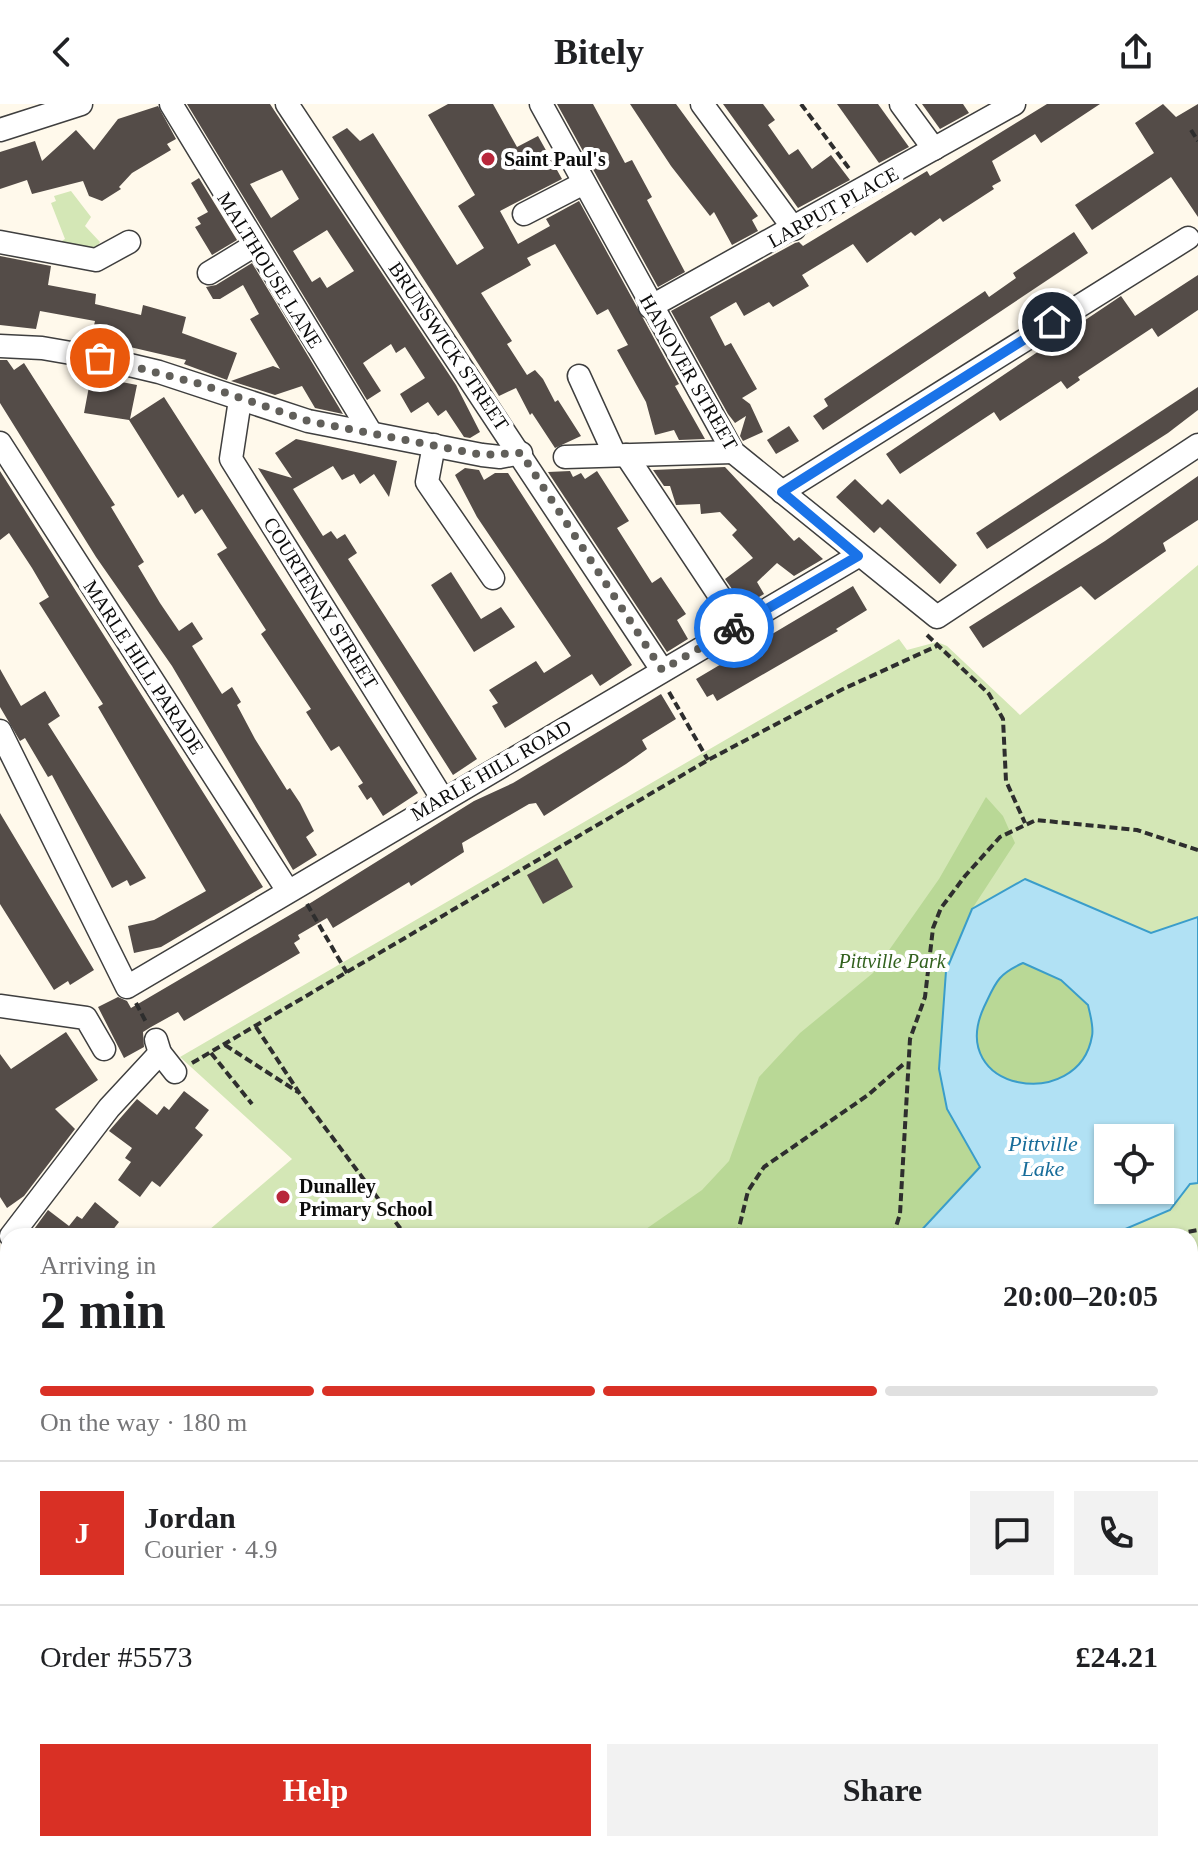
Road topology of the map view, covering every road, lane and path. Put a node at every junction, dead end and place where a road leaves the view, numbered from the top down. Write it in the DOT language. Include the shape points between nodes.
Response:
graph roads {
  1 [pos="171,104"];
  2 [pos="287,104"];
  3 [pos="541,104"];
  4 [pos="702,104"];
  5 [pos="801,104"];
  6 [pos="901,104"];
  7 [pos="1014,104"];
  8 [pos="73,105"];
  9 [pos="0,130"];
  10 [pos="1191,130"];
  11 [pos="1198,141"];
  12 [pos="934,149"];
  13 [pos="584,183"];
  14 [pos="864,189"];
  15 [pos="524,214"];
  16 [pos="27,225"];
  17 [pos="794,229"];
  18 [pos="1188,238"];
  19 [pos="0,242"];
  20 [pos="129,242"];
  21 [pos="255,245"];
  22 [pos="34,248"];
  23 [pos="209,273"];
  24 [pos="650,307"];
  25 [pos="0,346"];
  26 [pos="579,376"];
  27 [pos="240,400"];
  28 [pos="371,433"];
  29 [pos="0,443"];
  30 [pos="434,445"];
  31 [pos="1198,445"];
  32 [pos="733,452"];
  33 [pos="521,453"];
  34 [pos="620,455"];
  35 [pos="565,457"];
  36 [pos="782,492"];
  37 [pos="858,556"];
  38 [pos="493,578"];
  39 [pos="937,617"];
  40 [pos="739,625"];
  41 [pos="937,646"];
  42 [pos="660,671"];
  43 [pos="0,731"];
  44 [pos="708,760"];
  45 [pos="442,798"];
  46 [pos="1025,823"];
  47 [pos="1198,850"];
  48 [pos="288,891"];
  49 [pos="347,973"];
  50 [pos="127,987"];
  51 [pos="0,1006"];
  52 [pos="256,1027"];
  53 [pos="225,1045"];
  54 [pos="158,1046"];
  55 [pos="104,1049"];
  56 [pos="211,1053"];
  57 [pos="906,1062"];
  58 [pos="182,1068"];
  59 [pos="300,1094"];
  60 [pos="252,1104"];
  61 [pos="18,1228"];
  62 [pos="400,1228"];
  63 [pos="739,1228"];
  64 [pos="896,1228"];
  1 -- 21 [label="street, MALTHOUSE LANE"];
  2 -- 33 [label="street, BRUNSWICK STREET"];
  3 -- 13 [label="street, HANOVER STREET"];
  4 -- 17 [label="street"];
  5 -- 14 [label="path"];
  6 -- 12 [label="street"];
  7 -- 12 [label="street, LARPUT PLACE"];
  8 -- 9 [label="street"];
  10 -- 11 [label="path"];
  12 -- 14 [label="street, LARPUT PLACE"];
  13 -- 15 [label="street"];
  13 -- 24 [label="street, HANOVER STREET"];
  14 -- 17 [label="street, LARPUT PLACE"];
  16 -- 22 [label="street"];
  17 -- 24 [label="street, LARPUT PLACE"];
  18 -- 36 [label="street"];
  19 -- 22 [label="street"];
  20 -- 22 [label="street" via="96,260"];
  21 -- 23 [label="street"];
  21 -- 28 [label="street, MALTHOUSE LANE"];
  24 -- 32 [label="street, HANOVER STREET"];
  25 -- 27 [label="street" via="100,358"];
  26 -- 34 [label="street"];
  27 -- 28 [label="street"];
  27 -- 45 [label="street, COURTENAY STREET" via="231,459"];
  28 -- 30 [label="street"];
  29 -- 48 [label="street, MARLE HILL PARADE"];
  30 -- 33 [label="street" via="500,457"];
  30 -- 38 [label="street" via="427,482"];
  31 -- 39 [label="street"];
  32 -- 34 [label="street"];
  32 -- 36 [label="street, HANOVER STREET"];
  33 -- 42 [label="street, BRUNSWICK STREET"];
  34 -- 35 [label="street"];
  34 -- 40 [label="street"];
  36 -- 37 [label="street, HANOVER STREET"];
  37 -- 39 [label="street, HANOVER STREET"];
  37 -- 40 [label="street, MARLE HILL ROAD"];
  39 -- 41 [label="path" via="920,627"];
  40 -- 42 [label="street, MARLE HILL ROAD"];
  41 -- 44 [label="path"];
  41 -- 46 [label="path" via="989,694 1003,719 1006,781"];
  42 -- 44 [label="path"];
  42 -- 45 [label="street, MARLE HILL ROAD"];
  43 -- 50 [label="street"];
  44 -- 49 [label="path"];
  45 -- 48 [label="street, MARLE HILL ROAD"];
  46 -- 47 [label="path" via="1048,819 1137,830"];
  46 -- 57 [label="path" via="1000,837 941,908 933,928 925,997"];
  48 -- 49 [label="path" via="297,904 305,900"];
  48 -- 50 [label="street, MARLE HILL ROAD"];
  49 -- 52 [label="path"];
  50 -- 54 [label="path"];
  51 -- 55 [label="street" via="86,1018"];
  52 -- 53 [label="path"];
  52 -- 59 [label="path"];
  53 -- 56 [label="path"];
  53 -- 59 [label="path"];
  54 -- 58 [label="street"];
  54 -- 61 [label="street"];
  56 -- 58 [label="path"];
  56 -- 60 [label="path"];
  57 -- 63 [label="path" via="764,1167 748,1191"];
  57 -- 64 [label="path"];
  59 -- 62 [label="path"];
}
